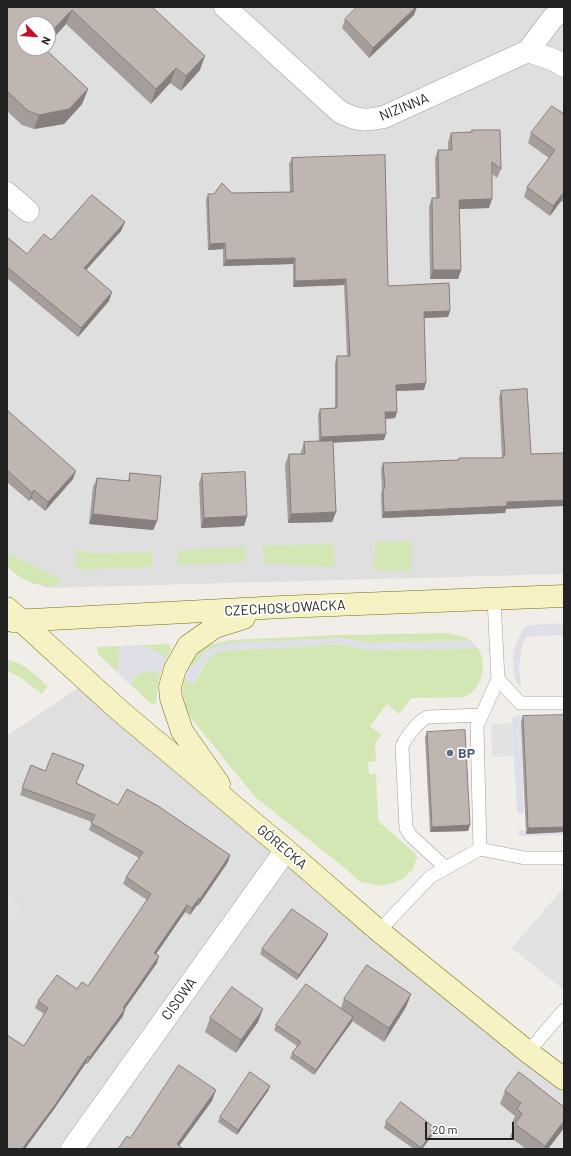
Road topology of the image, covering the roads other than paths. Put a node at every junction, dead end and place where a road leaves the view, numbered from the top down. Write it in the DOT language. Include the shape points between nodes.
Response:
graph roads {
  1 [pos="225,7"];
  2 [pos="564,8"];
  3 [pos="528,52"];
  4 [pos="564,66"];
  5 [pos="7,194"];
  6 [pos="28,212"];
  7 [pos="564,596"];
  8 [pos="494,599"];
  9 [pos="282,608"];
  10 [pos="12,617"];
  11 [pos="498,678"];
  12 [pos="564,703"];
  13 [pos="481,715"];
  14 [pos="237,810"];
  15 [pos="480,848"];
  16 [pos="286,850"];
  17 [pos="564,858"];
  18 [pos="446,868"];
  19 [pos="379,931"];
  20 [pos="564,1010"];
  21 [pos="528,1052"];
  22 [pos="564,1079"];
  23 [pos="72,1149"];
  1 -- 3 [label="street, NIZINNA" via="340,112 366,120 384,118"];
  2 -- 3 [label="street" via="552,19"];
  3 -- 4 [label="street"];
  5 -- 6 [label="street"];
  7 -- 8 [label="street, CZECHOSŁOWACKA"];
  8 -- 9 [label="street, CZECHOSŁOWACKA"];
  8 -- 11 [label="lane"];
  9 -- 10 [label="street, CZECHOSŁOWACKA"];
  9 -- 14 [label="street" via="215,627 202,635 188,646 179,660 170,687 182,731"];
  10 -- 14 [label="street, GÓRECKA"];
  11 -- 12 [label="lane" via="520,703"];
  11 -- 13 [label="lane"];
  13 -- 15 [label="lane" via="477,726"];
  13 -- 18 [label="lane" via="423,719 404,740 402,746 406,828 410,835"];
  14 -- 16 [label="street, GÓRECKA"];
  15 -- 17 [label="lane" via="525,858"];
  15 -- 18 [label="lane"];
  16 -- 19 [label="street, GÓRECKA"];
  16 -- 23 [label="street, CISOWA"];
  18 -- 19 [label="lane" via="430,877"];
  19 -- 21 [label="street, GÓRECKA"];
  20 -- 21 [label="lane"];
  21 -- 22 [label="street, GÓRECKA"];
}
